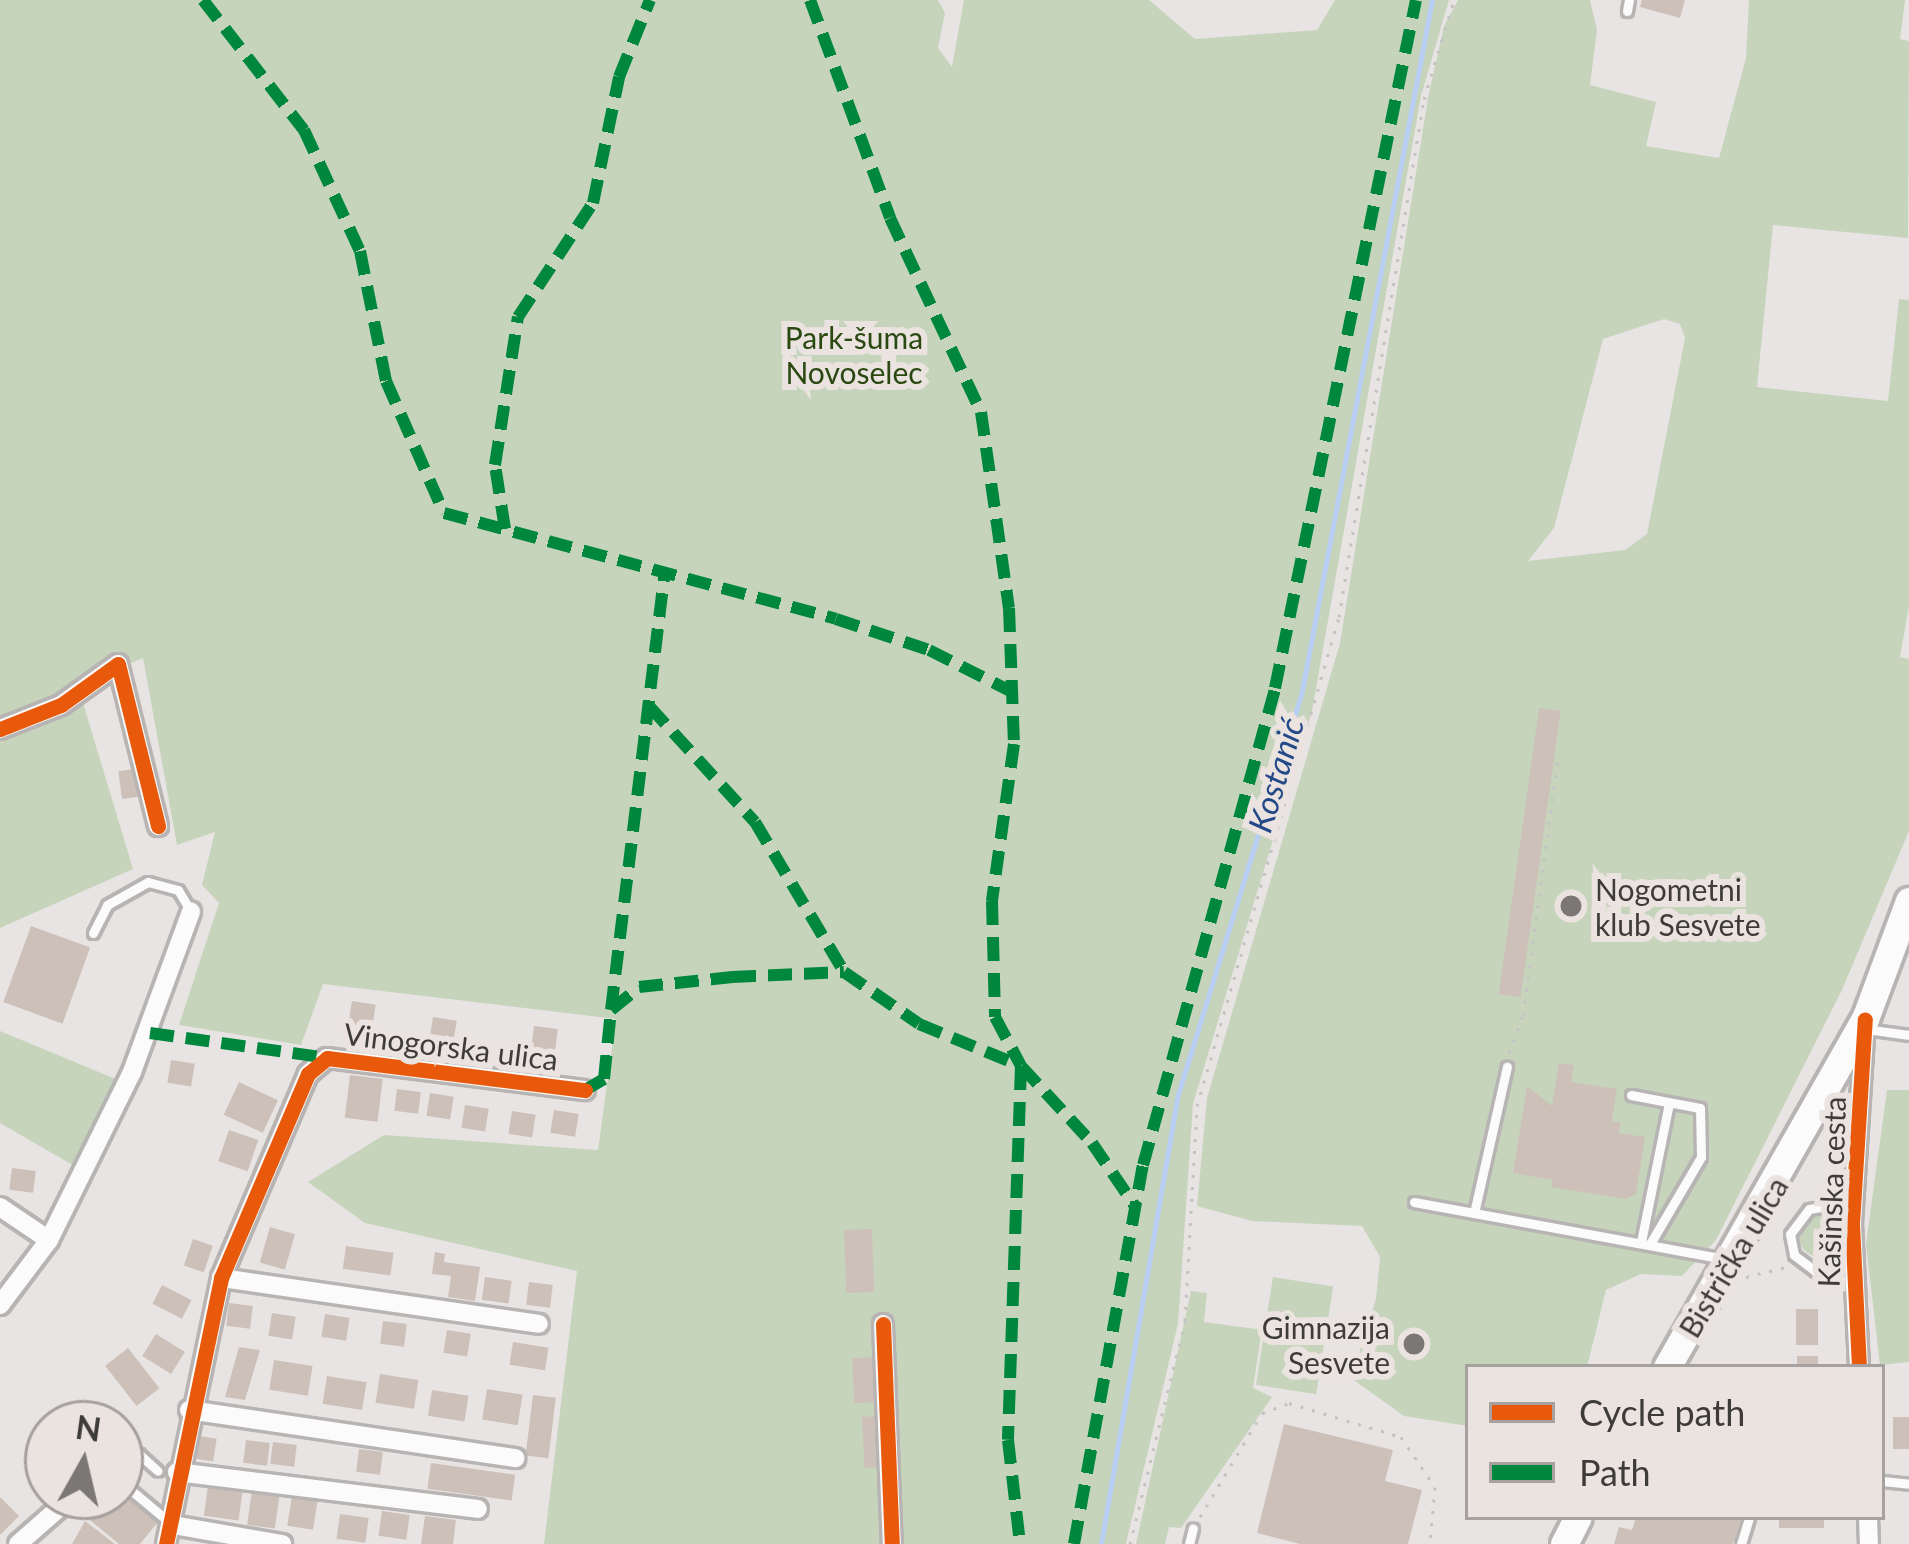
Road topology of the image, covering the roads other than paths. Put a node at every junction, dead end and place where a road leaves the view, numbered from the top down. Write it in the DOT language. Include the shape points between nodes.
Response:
graph roads {
  1 [pos="0,729"];
  2 [pos="158,826"];
  3 [pos="1909,901"];
  4 [pos="191,912"];
  5 [pos="93,933"];
  6 [pos="1865,1024"];
  7 [pos="1909,1034"];
  8 [pos="1507,1067"];
  9 [pos="585,1090"];
  10 [pos="1631,1095"];
  11 [pos="1669,1102"];
  12 [pos="1414,1202"];
  13 [pos="1648,1204"];
  14 [pos="0,1207"];
  15 [pos="1474,1213"];
  16 [pos="1670,1213"];
  17 [pos="1852,1222"];
  18 [pos="49,1240"];
  19 [pos="1646,1243"];
  20 [pos="1852,1262"];
  21 [pos="1734,1270"];
  22 [pos="220,1278"];
  23 [pos="1,1303"];
  24 [pos="539,1324"];
  25 [pos="883,1324"];
  26 [pos="1669,1364"];
  27 [pos="1859,1364"];
  28 [pos="190,1410"];
  29 [pos="144,1457"];
  30 [pos="515,1458"];
  31 [pos="167,1472"];
  32 [pos="144,1505"];
  33 [pos="478,1509"];
  34 [pos="45,1520"];
  35 [pos="1193,1528"];
  36 [pos="170,1535"];
  37 [pos="18,1544"];
  38 [pos="282,1544"];
  39 [pos="892,1544"];
  40 [pos="1189,1544"];
  1 -- 2 [label="street" via="61,705 118,664"];
  3 -- 6 [label="main road, Kašinska cesta"];
  4 -- 5 [label="lane" via="178,890 148,882 107,905"];
  4 -- 18 [label="street" via="150,1033"];
  6 -- 7 [label="lane"];
  6 -- 17 [label="street, Kašinska cesta"];
  6 -- 21 [label="main road, Bistrička ulica"];
  8 -- 15 [label="lane"];
  9 -- 22 [label="street, Vinogorska ulica" via="327,1058 308,1074"];
  10 -- 11 [label="lane"];
  11 -- 13 [label="lane"];
  11 -- 16 [label="lane" via="1700,1108 1701,1157"];
  12 -- 15 [label="lane"];
  13 -- 16 [label="lane"];
  13 -- 19 [label="lane"];
  14 -- 18 [label="street"];
  15 -- 19 [label="lane"];
  16 -- 19 [label="lane"];
  17 -- 20 [label="street, Kašinska cesta"];
  17 -- 20 [label="lane" via="1826,1206 1809,1209 1790,1234 1803,1264 1815,1271"];
  18 -- 23 [label="street"];
  19 -- 21 [label="lane"];
  20 -- 27 [label="street, Kašinska cesta"];
  21 -- 26 [label="main road, Bistrička ulica"];
  22 -- 24 [label="street"];
  22 -- 28 [label="street, Vinogorska ulica"];
  25 -- 39 [label="street"];
  28 -- 30 [label="street"];
  28 -- 31 [label="street, Vinogorska ulica"];
  29 -- 31 [label="lane"];
  31 -- 33 [label="street"];
  31 -- 36 [label="street, Vinogorska ulica"];
  32 -- 36 [label="lane"];
  34 -- 37 [label="street"];
  35 -- 40 [label="lane"];
  36 -- 38 [label="street"];
}
